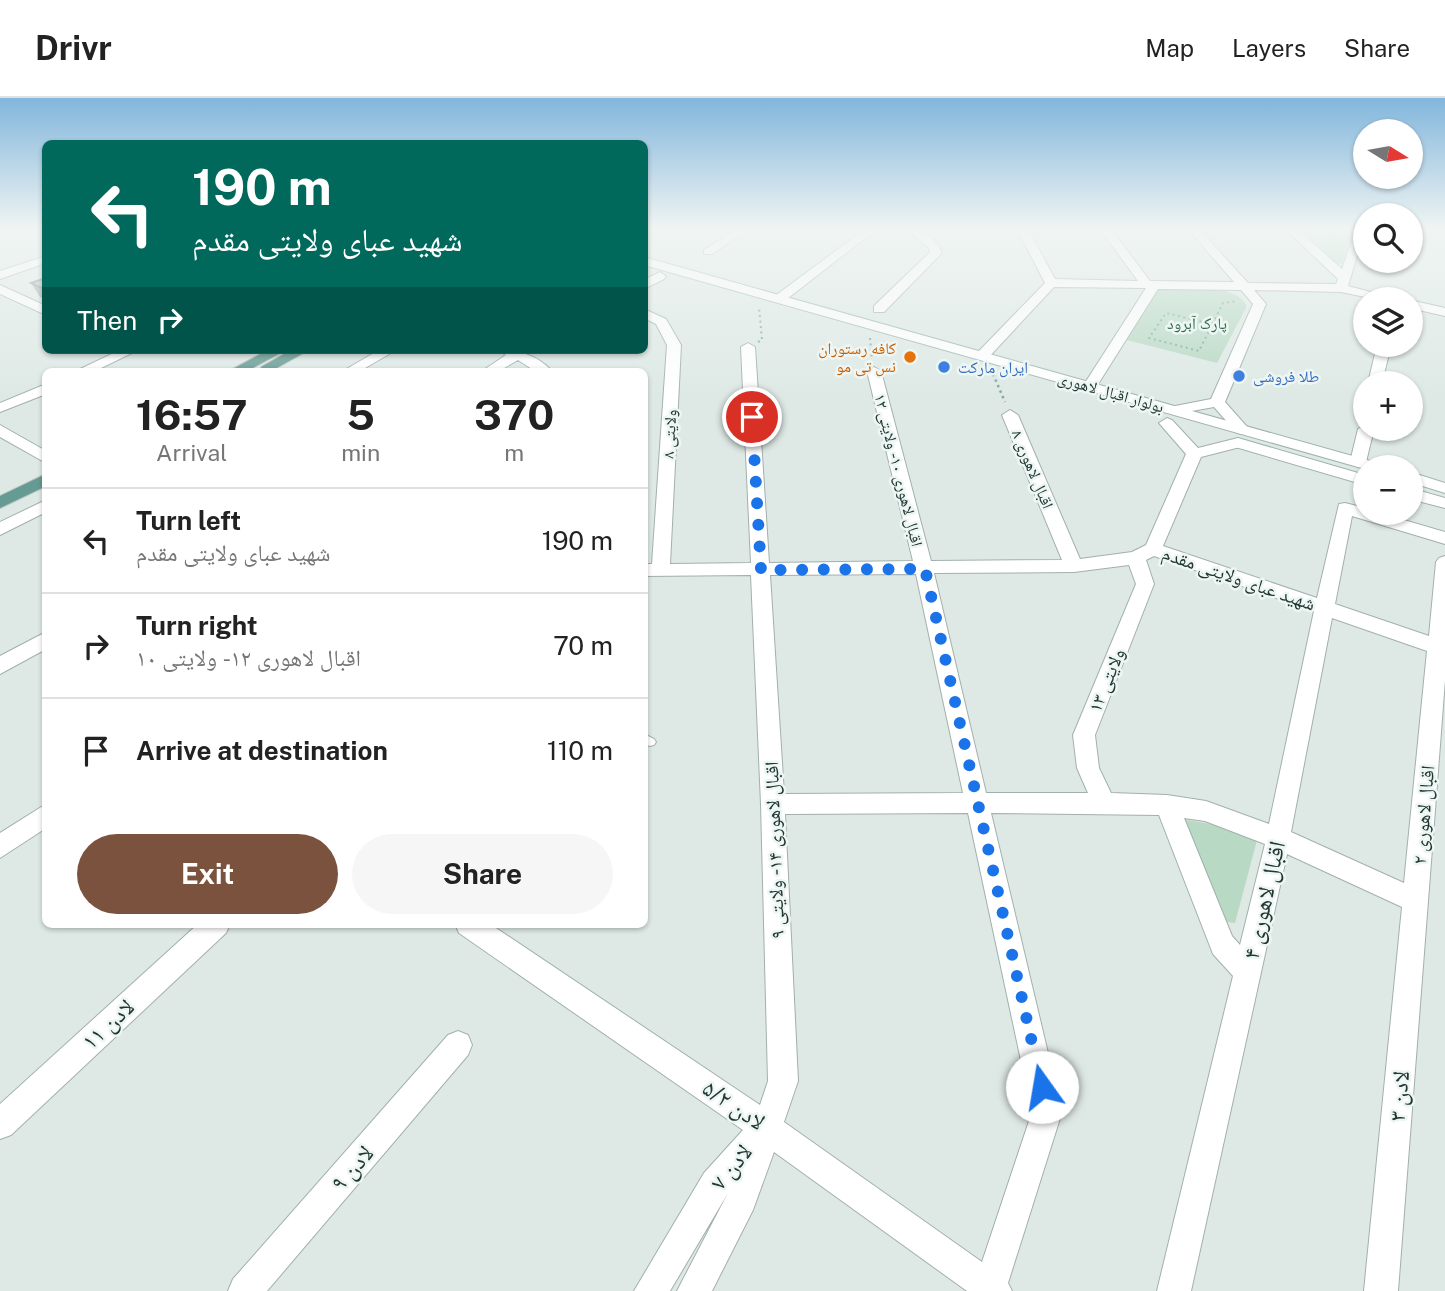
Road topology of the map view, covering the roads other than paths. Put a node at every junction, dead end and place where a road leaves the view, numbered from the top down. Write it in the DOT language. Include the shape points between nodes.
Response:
graph roads {
  1 [pos="1051,284"];
  2 [pos="691,285"];
  3 [pos="728,285"];
  4 [pos="798,285"];
  5 [pos="904,285"];
  6 [pos="1118,285"];
  7 [pos="1151,285"];
  8 [pos="1287,285"];
  9 [pos="1244,286"];
  10 [pos="0,289"];
  11 [pos="779,299"];
  12 [pos="24,300"];
  13 [pos="1423,307"];
  14 [pos="0,309"];
  15 [pos="42,309"];
  16 [pos="879,309"];
  17 [pos="1445,312"];
  18 [pos="648,315"];
  19 [pos="852,325"];
  20 [pos="748,347"];
  21 [pos="122,354"];
  22 [pos="271,354"];
  23 [pos="294,354"];
  24 [pos="382,354"];
  25 [pos="515,354"];
  26 [pos="982,356"];
  27 [pos="90,368"];
  28 [pos="242,368"];
  29 [pos="266,368"];
  30 [pos="356,368"];
  31 [pos="494,368"];
  32 [pos="540,368"];
  33 [pos="873,371"];
  34 [pos="1090,386"];
  35 [pos="42,390"];
  36 [pos="1217,402"];
  37 [pos="0,408"];
  38 [pos="1010,415"];
  39 [pos="1171,416"];
  40 [pos="0,430"];
  41 [pos="1240,436"];
  42 [pos="1194,454"];
  43 [pos="42,456"];
  44 [pos="1353,461"];
  45 [pos="42,468"];
  46 [pos="1353,476"];
  47 [pos="42,482"];
  48 [pos="1423,482"];
  49 [pos="1445,488"];
  50 [pos="0,489"];
  51 [pos="1423,497"];
  52 [pos="0,503"];
  53 [pos="1445,503"];
  54 [pos="42,507"];
  55 [pos="0,529"];
  56 [pos="1445,538"];
  57 [pos="1144,553"];
  58 [pos="1445,562"];
  59 [pos="1074,566"];
  60 [pos="925,569"];
  61 [pos="653,570"];
  62 [pos="761,570"];
  63 [pos="1324,607"];
  64 [pos="42,641"];
  65 [pos="1436,646"];
  66 [pos="0,666"];
  67 [pos="1104,803"];
  68 [pos="774,804"];
  69 [pos="978,804"];
  70 [pos="1167,805"];
  71 [pos="42,817"];
  72 [pos="1278,838"];
  73 [pos="0,847"];
  74 [pos="1416,901"];
  75 [pos="213,928"];
  76 [pos="474,928"];
  77 [pos="1247,972"];
  78 [pos="458,1045"];
  79 [pos="0,1124"];
  80 [pos="765,1127"];
  81 [pos="992,1290"];
  82 [pos="245,1291"];
  83 [pos="651,1291"];
  84 [pos="694,1291"];
  85 [pos="1174,1291"];
  86 [pos="1381,1291"];
  1 -- 26 [label="street"];
  2 -- 19 [label="street, بولوار اقبال لاهوری"];
  3 -- 11 [label="street, بولوار اقبال لاهوری"];
  4 -- 11 [label="street"];
  5 -- 16 [label="street"];
  6 -- 7 [label="street"];
  7 -- 9 [label="street"];
  7 -- 34 [label="street"];
  8 -- 9 [label="street"];
  9 -- 36 [label="street" via="1260,304"];
  10 -- 12 [label="street"];
  11 -- 19 [label="street, بولوار اقبال لاهوری"];
  12 -- 14 [label="street"];
  12 -- 15 [label="street"];
  13 -- 17 [label="street"];
  18 -- 61 [label="street, ولایتی ۸" via="661,322 674,345"];
  19 -- 26 [label="street, بولوار اقبال لاهوری"];
  19 -- 39 [label="street, بولوار اقبال لاهوری" via="869,336 992,372"];
  20 -- 62 [label="street, اقبال لاهوری ۱۴ - ولایتی ۹"];
  21 -- 27 [label="street"];
  22 -- 28 [label="main road"];
  23 -- 29 [label="main road"];
  24 -- 30 [label="street"];
  25 -- 31 [label="street"];
  25 -- 32 [label="street"];
  26 -- 34 [label="street, بولوار اقبال لاهوری"];
  33 -- 60 [label="street, اقبال لاهوری ۱۰ - ولایتی ۱۲"];
  34 -- 39 [label="street, بولوار اقبال لاهوری"];
  35 -- 37 [label="street"];
  36 -- 39 [label="street"];
  36 -- 41 [label="street"];
  38 -- 59 [label="street, اقبال لاهوری ۸"];
  39 -- 41 [label="street, بولوار اقبال لاهوری"];
  39 -- 42 [label="street"];
  40 -- 43 [label="street"];
  41 -- 42 [label="street"];
  41 -- 44 [label="street, بولوار اقبال لاهوری"];
  41 -- 46 [label="street, بولوار اقبال لاهوری"];
  42 -- 57 [label="street"];
  45 -- 50 [label="main road"];
  47 -- 52 [label="main road"];
  48 -- 49 [label="street"];
  51 -- 53 [label="street"];
  54 -- 55 [label="street"];
  56 -- 63 [label="street, اقبال لاهوری ۴" via="1345,508"];
  57 -- 59 [label="street, شهید عبای ولایتی مقدم"];
  57 -- 63 [label="street, شهید عبای ولایتی مقدم"];
  57 -- 67 [label="street, ولایتی ۱۳" via="1145,584 1084,735 1088,768"];
  58 -- 65 [label="street, اقبال لاهوری ۲"];
  59 -- 60 [label="street, شهید عبای ولایتی مقدم"];
  60 -- 62 [label="street, شهید عبای ولایتی مقدم"];
  60 -- 69 [label="street, اقبال لاهوری ۱۰ - ولایتی ۱۲"];
  61 -- 62 [label="street, شهید عبای ولایتی مقدم"];
  62 -- 68 [label="street, اقبال لاهوری ۱۴ - ولایتی ۹"];
  63 -- 65 [label="street, شهید عبای ولایتی مقدم"];
  63 -- 72 [label="street, اقبال لاهوری ۴"];
  64 -- 66 [label="street"];
  65 -- 74 [label="street, اقبال لاهوری ۲"];
  67 -- 69 [label="street"];
  67 -- 70 [label="street"];
  68 -- 69 [label="street"];
  68 -- 80 [label="street, اقبال لاهوری ۱۴ - ولایتی ۹" via="783,1081"];
  69 -- 81 [label="street, اقبال لاهوری ۱۰ - ولایتی ۱۲" via="1047,1112"];
  70 -- 72 [label="street" via="1206,811"];
  70 -- 77 [label="street" via="1222,945"];
  71 -- 73 [label="street"];
  72 -- 74 [label="street"];
  72 -- 77 [label="street, اقبال لاهوری ۴"];
  74 -- 86 [label="street, لادن ۳"];
  75 -- 79 [label="street, لادن ۱۱"];
  76 -- 80 [label="street, لادن ۵/۲"];
  77 -- 85 [label="street, اقبال لاهوری ۴"];
  78 -- 82 [label="street, لادن ۹"];
  80 -- 81 [label="street, لادن ۵/۲"];
  80 -- 83 [label="street, لادن ۷" via="715,1184"];
  80 -- 84 [label="street, لادن ۷" via="742,1199"];
}
